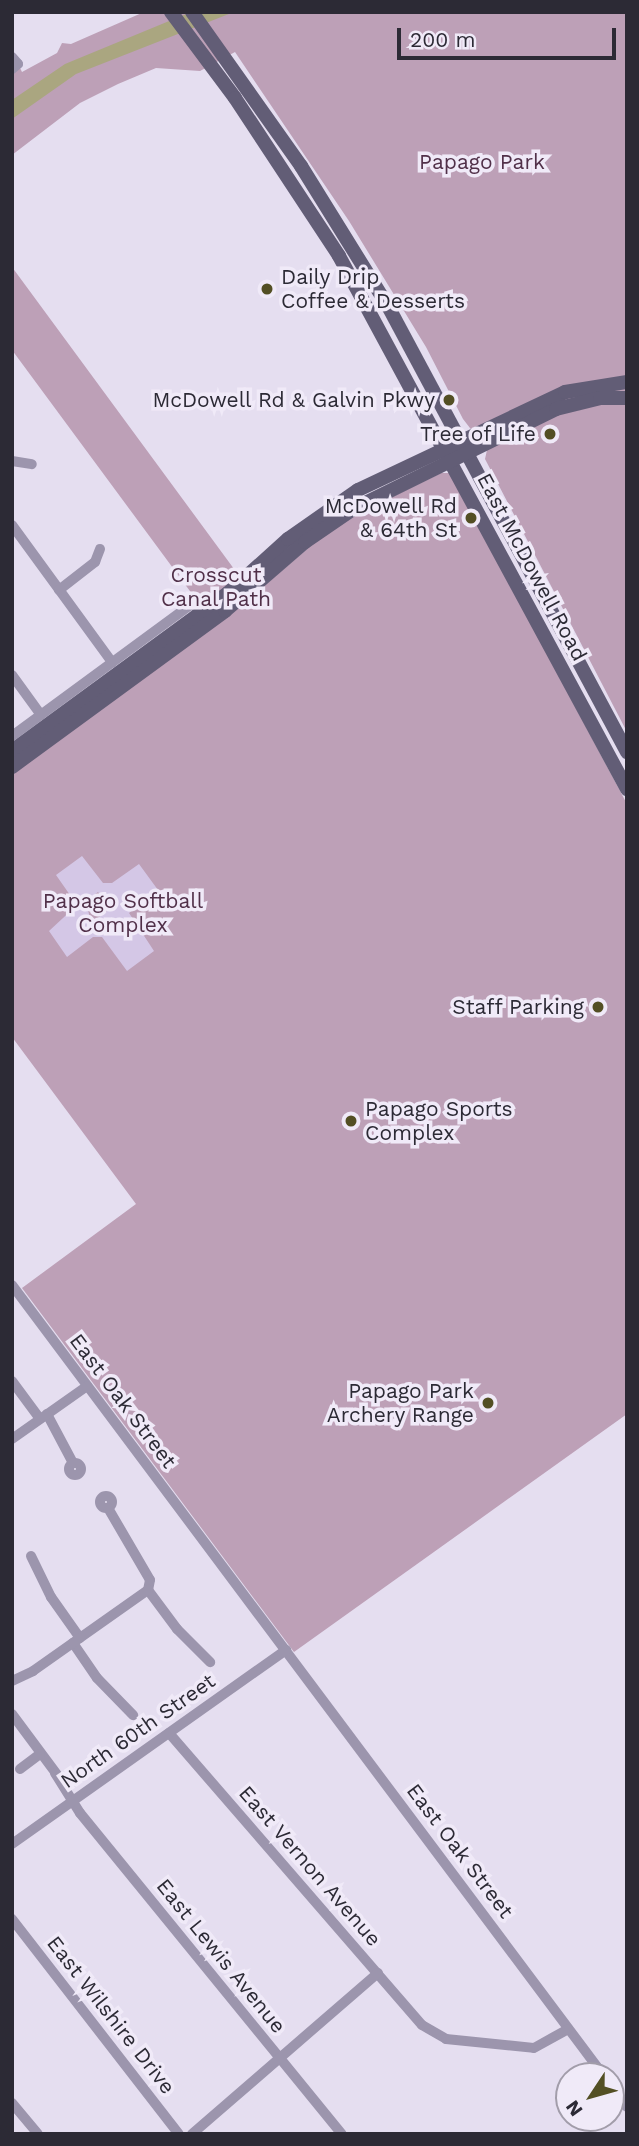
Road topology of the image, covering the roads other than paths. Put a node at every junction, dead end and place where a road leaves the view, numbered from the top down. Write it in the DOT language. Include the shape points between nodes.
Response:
graph roads {
  1 [pos="192,12"];
  2 [pos="172,14"];
  3 [pos="292,152"];
  4 [pos="317,222"];
  5 [pos="373,282"];
  6 [pos="627,382"];
  7 [pos="627,398"];
  8 [pos="464,445"];
  9 [pos="448,453"];
  10 [pos="12,461"];
  11 [pos="32,464"];
  12 [pos="12,525"];
  13 [pos="301,538"];
  14 [pos="100,549"];
  15 [pos="59,590"];
  16 [pos="200,614"];
  17 [pos="112,662"];
  18 [pos="12,676"];
  19 [pos="41,715"];
  20 [pos="12,736"];
  21 [pos="12,751"];
  22 [pos="627,752"];
  23 [pos="12,767"];
  24 [pos="627,789"];
  25 [pos="12,1285"];
  26 [pos="12,1381"];
  27 [pos="87,1386"];
  28 [pos="44,1416"];
  29 [pos="12,1438"];
  30 [pos="73,1463"];
  31 [pos="108,1508"];
  32 [pos="31,1556"];
  33 [pos="148,1590"];
  34 [pos="76,1641"];
  35 [pos="286,1650"];
  36 [pos="210,1662"];
  37 [pos="12,1681"];
  38 [pos="12,1714"];
  39 [pos="133,1715"];
  40 [pos="169,1733"];
  41 [pos="40,1754"];
  42 [pos="20,1769"];
  43 [pos="72,1802"];
  44 [pos="12,1844"];
  45 [pos="12,1919"];
  46 [pos="378,1973"];
  47 [pos="568,2029"];
  48 [pos="279,2058"];
  49 [pos="593,2062"];
  50 [pos="12,2104"];
  51 [pos="38,2134"];
  52 [pos="179,2134"];
  53 [pos="192,2134"];
  54 [pos="342,2134"];
  1 -- 3 [label="main road, East McDowell Road"];
  2 -- 4 [label="main road, East McDowell Road"];
  3 -- 4 [label="main road"];
  3 -- 5 [label="main road, East McDowell Road"];
  4 -- 5 [label="main road" via="333,231"];
  4 -- 9 [label="main road, East McDowell Road"];
  5 -- 8 [label="main road, East McDowell Road"];
  6 -- 8 [label="main road" via="565,392"];
  7 -- 8 [label="main road" via="563,407"];
  8 -- 9 [label="main road"];
  8 -- 22 [label="main road, East McDowell Road"];
  9 -- 13 [label="main road" via="358,490"];
  9 -- 24 [label="main road, East McDowell Road"];
  10 -- 11 [label="street"];
  12 -- 15 [label="street"];
  13 -- 16 [label="main road"];
  13 -- 23 [label="main road" via="225,611"];
  14 -- 15 [label="street" via="95,562"];
  15 -- 17 [label="street"];
  16 -- 17 [label="street" via="193,603"];
  16 -- 21 [label="main road"];
  17 -- 19 [label="street"];
  18 -- 19 [label="street"];
  19 -- 20 [label="street"];
  25 -- 27 [label="street, East Oak Street"];
  26 -- 28 [label="street"];
  27 -- 28 [label="street"];
  27 -- 35 [label="street, East Oak Street"];
  28 -- 29 [label="street"];
  28 -- 30 [label="street"];
  31 -- 33 [label="street" via="150,1580"];
  32 -- 34 [label="street"];
  33 -- 34 [label="street"];
  33 -- 36 [label="street"];
  34 -- 37 [label="street"];
  34 -- 39 [label="street" via="97,1678"];
  35 -- 40 [label="street, North 60th Street"];
  35 -- 47 [label="street, East Oak Street"];
  38 -- 41 [label="street, East Lewis Avenue"];
  40 -- 43 [label="street, North 60th Street"];
  40 -- 46 [label="street, East Vernon Avenue"];
  41 -- 42 [label="street"];
  41 -- 43 [label="street, East Lewis Avenue" via="71,1791"];
  43 -- 44 [label="street, North 60th Street"];
  43 -- 48 [label="street, East Lewis Avenue"];
  45 -- 52 [label="street, East Wilshire Drive"];
  46 -- 47 [label="street, East Vernon Avenue" via="422,2025 446,2039 534,2048"];
  46 -- 48 [label="street"];
  47 -- 49 [label="street, East Oak Street"];
  48 -- 53 [label="street"];
  48 -- 54 [label="street, East Lewis Avenue"];
  50 -- 51 [label="street"];
}
